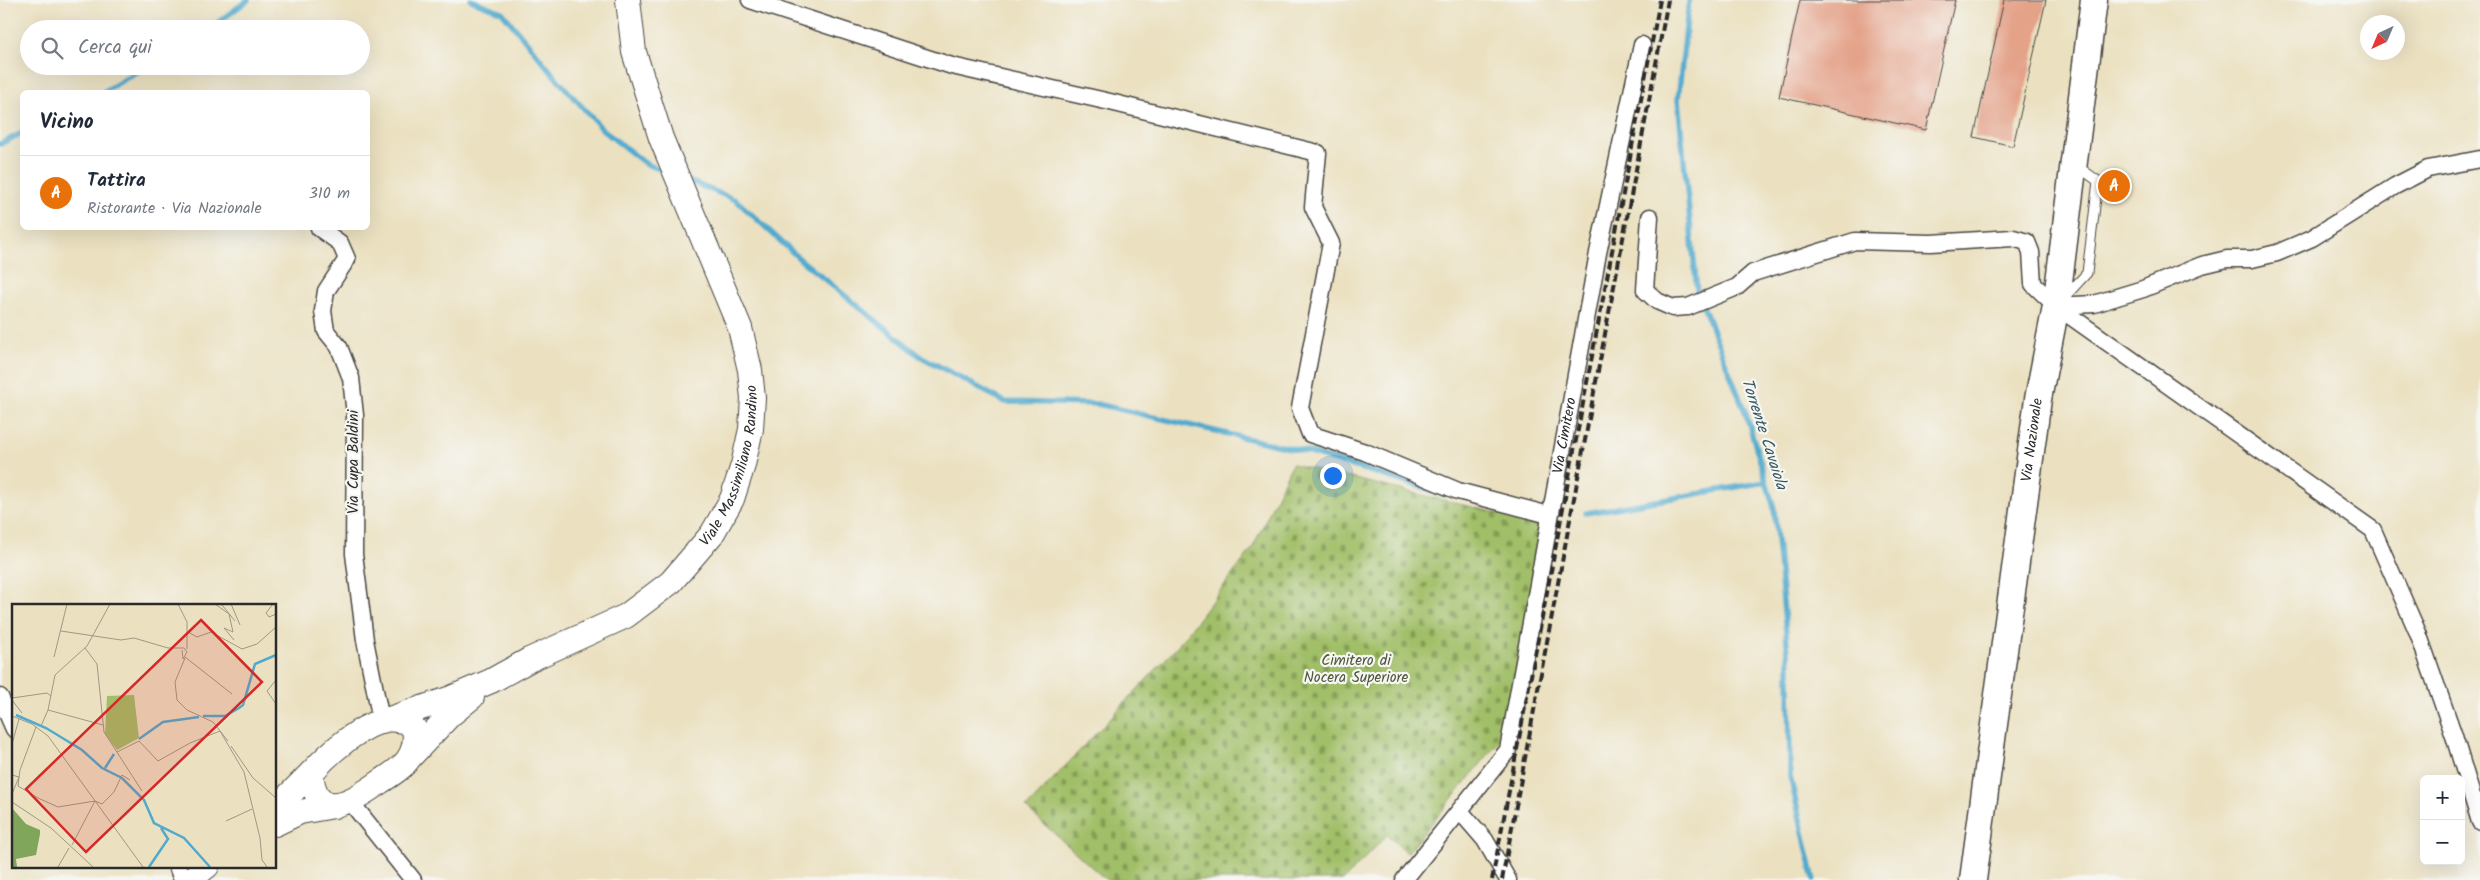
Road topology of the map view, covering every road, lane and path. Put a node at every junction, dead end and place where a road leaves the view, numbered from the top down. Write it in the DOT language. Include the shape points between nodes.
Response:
graph roads {
  1 [pos="628,0"];
  2 [pos="750,0"];
  3 [pos="2094,0"];
  4 [pos="1642,45"];
  5 [pos="2480,159"];
  6 [pos="1650,217"];
  7 [pos="322,230"];
  8 [pos="2056,306"];
  9 [pos="1549,515"];
  10 [pos="491,681"];
  11 [pos="0,697"];
  12 [pos="385,720"];
  13 [pos="12,724"];
  14 [pos="409,758"];
  15 [pos="311,773"];
  16 [pos="342,804"];
  17 [pos="276,808"];
  18 [pos="1460,811"];
  19 [pos="2480,822"];
  20 [pos="276,824"];
  21 [pos="178,868"];
  22 [pos="205,868"];
  23 [pos="182,880"];
  24 [pos="190,880"];
  25 [pos="413,880"];
  26 [pos="1404,880"];
  27 [pos="1508,880"];
  28 [pos="1973,880"];
  1 -- 10 [label="street, Viale Massimiliano Randino" via="634,52 661,138 740,328 750,370 753,398 751,429 732,499 712,534 671,582 626,616"];
  2 -- 9 [label="street" via="952,66 1318,153 1312,207 1331,242 1300,408 1310,434 1365,452 1458,491"];
  3 -- 8 [label="main road, Via Nazionale"];
  4 -- 9 [label="street, Via Cimitero" via="1603,227"];
  5 -- 8 [label="street" via="2428,170 2395,186 2312,238 2277,253 2202,265 2143,289 2094,304"];
  6 -- 8 [label="street" via="1645,290 1657,301 1673,308 1706,301 1737,287 1753,273 1855,241 2013,238 2027,242 2031,252 2033,284"];
  7 -- 12 [label="street, Via Cupa Baldini" via="340,243 346,259 326,291 323,311 326,331 339,347 350,378 355,415 354,554 365,640"];
  8 -- 19 [label="street" via="2373,530 2418,633"];
  8 -- 28 [label="main road, Via Nazionale" via="2038,399"];
  9 -- 18 [label="street, Via Cimitero" via="1508,750"];
  10 -- 12 [label="street"];
  10 -- 14 [label="street" via="449,716"];
  11 -- 13 [label="street"];
  12 -- 14 [label="street" via="405,721 414,728 416,739"];
  12 -- 15 [label="street" via="335,750"];
  14 -- 16 [label="street" via="393,773"];
  15 -- 16 [label="street" via="312,788 320,800"];
  15 -- 17 [label="street"];
  16 -- 20 [label="street" via="300,812"];
  16 -- 25 [label="street"];
  18 -- 26 [label="street, Via Cimitero"];
  18 -- 27 [label="street" via="1485,840"];
  21 -- 23 [label="street"];
  22 -- 24 [label="street"];
}
